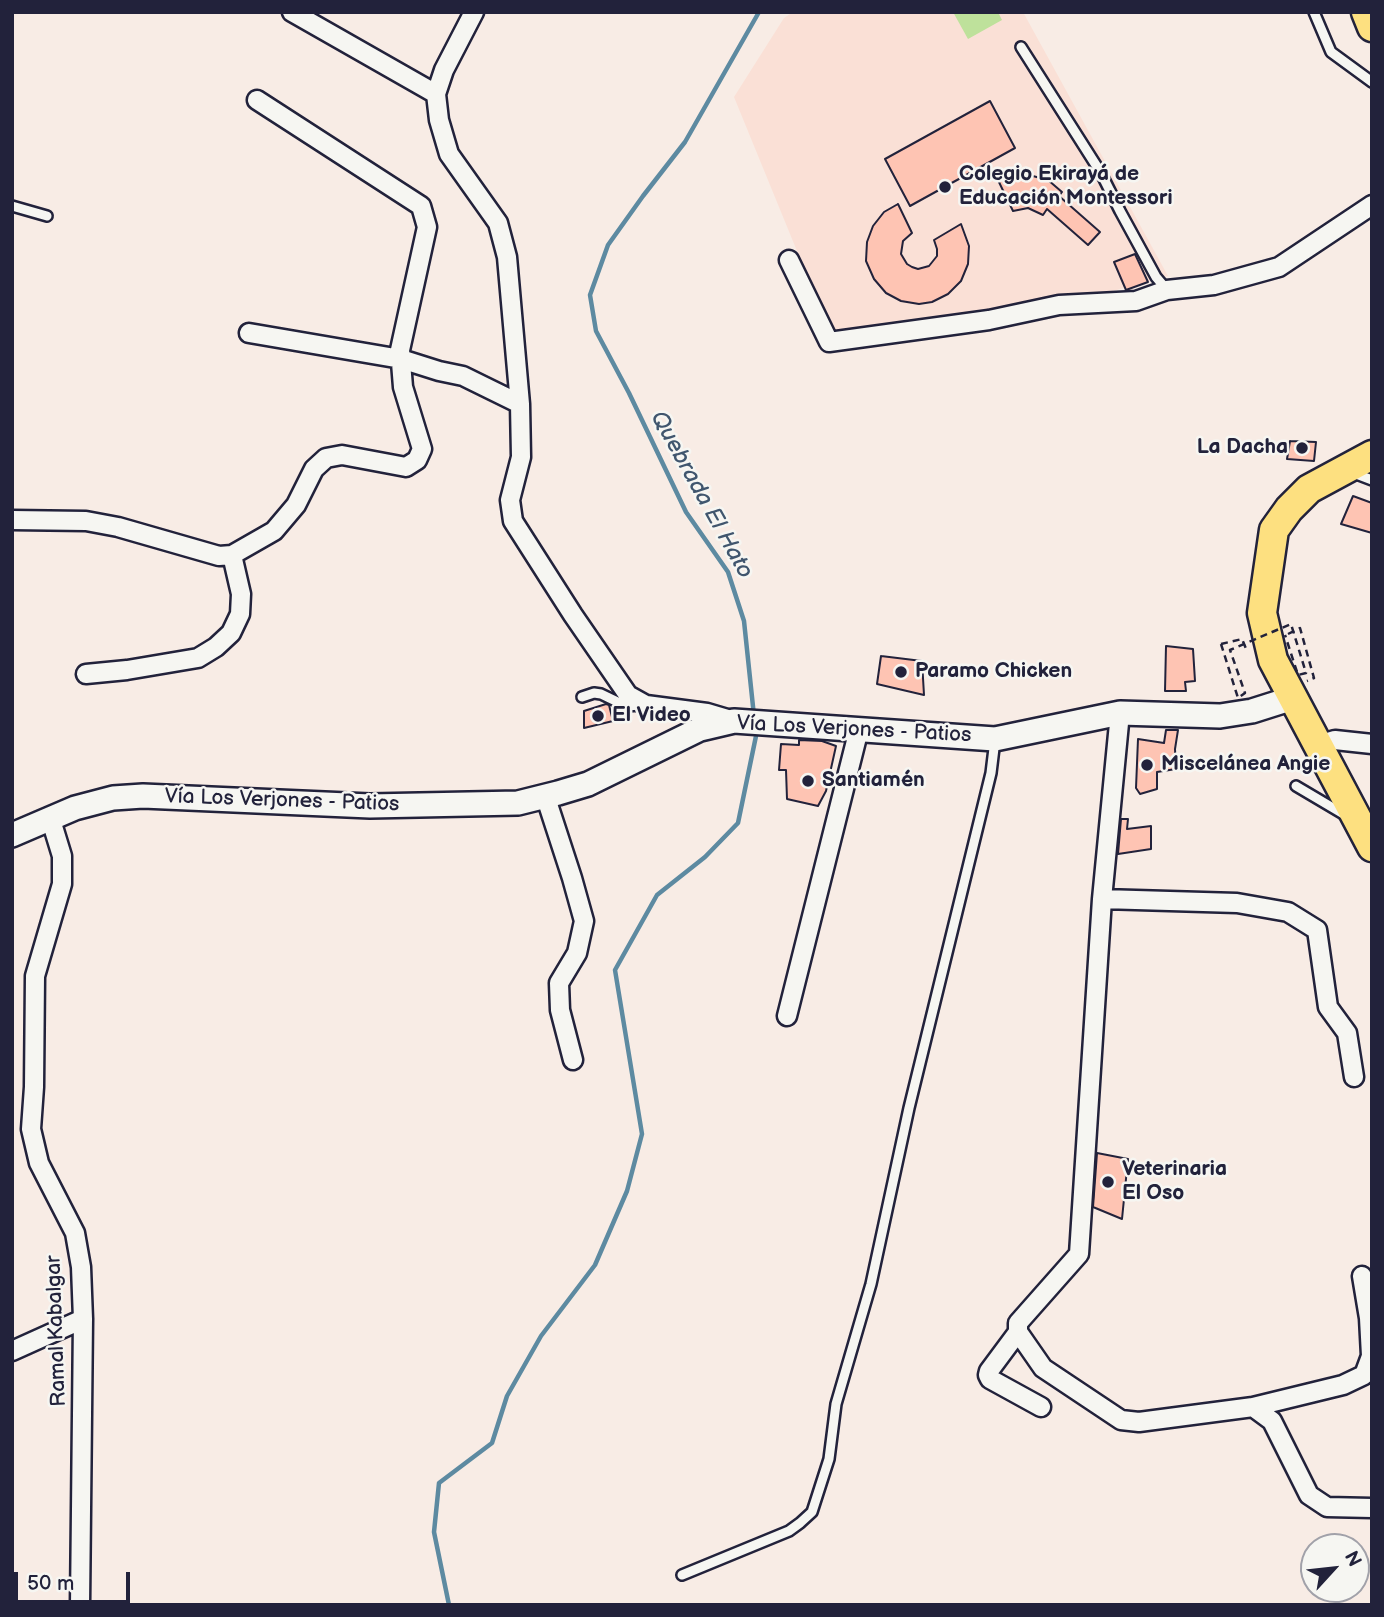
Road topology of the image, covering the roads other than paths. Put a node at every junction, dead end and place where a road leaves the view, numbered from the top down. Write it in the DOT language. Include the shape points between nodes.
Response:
graph roads {
  1 [pos="292,12"];
  2 [pos="474,12"];
  3 [pos="1314,12"];
  4 [pos="1366,12"];
  5 [pos="1372,27"];
  6 [pos="1021,47"];
  7 [pos="1372,82"];
  8 [pos="436,94"];
  9 [pos="257,100"];
  10 [pos="1372,205"];
  11 [pos="12,206"];
  12 [pos="47,216"];
  13 [pos="789,260"];
  14 [pos="1167,290"];
  15 [pos="249,333"];
  16 [pos="401,359"];
  17 [pos="520,404"];
  18 [pos="1372,455"];
  19 [pos="1342,470"];
  20 [pos="1372,480"];
  21 [pos="12,520"];
  22 [pos="232,555"];
  23 [pos="86,674"];
  24 [pos="1299,690"];
  25 [pos="582,697"];
  26 [pos="646,705"];
  27 [pos="1120,713"];
  28 [pos="747,722"];
  29 [pos="859,729"];
  30 [pos="995,739"];
  31 [pos="1372,744"];
  32 [pos="1318,745"];
  33 [pos="1296,786"];
  34 [pos="545,795"];
  35 [pos="1355,817"];
  36 [pos="51,820"];
  37 [pos="12,835"];
  38 [pos="1372,847"];
  39 [pos="1102,899"];
  40 [pos="787,1016"];
  41 [pos="573,1060"];
  42 [pos="1354,1077"];
  43 [pos="1362,1276"];
  44 [pos="83,1319"];
  45 [pos="1018,1332"];
  46 [pos="12,1351"];
  47 [pos="1253,1407"];
  48 [pos="1041,1408"];
  49 [pos="1372,1508"];
  50 [pos="682,1575"];
  51 [pos="80,1605"];
  1 -- 8 [label="street"];
  2 -- 8 [label="street"];
  3 -- 7 [label="lane" via="1331,52"];
  4 -- 5 [label="main road"];
  6 -- 14 [label="lane" via="1101,173"];
  8 -- 17 [label="street" via="449,154 498,223 507,257"];
  9 -- 16 [label="street" via="421,206 427,227"];
  10 -- 14 [label="street" via="1279,267 1214,285"];
  11 -- 12 [label="lane"];
  13 -- 14 [label="street" via="829,342 989,320 1059,305 1136,301"];
  15 -- 16 [label="street"];
  16 -- 17 [label="street" via="463,376"];
  16 -- 22 [label="street" via="403,387 422,449 417,460 406,467 342,455 326,458 274,531"];
  17 -- 26 [label="street" via="522,457 510,500 513,521 628,695"];
  18 -- 19 [label="main road"];
  19 -- 20 [label="lane"];
  19 -- 24 [label="main road" via="1309,489 1274,530 1262,613 1273,660"];
  21 -- 22 [label="street" via="86,521 219,556"];
  22 -- 23 [label="street" via="241,594 240,614 231,633 216,646 198,658"];
  24 -- 27 [label="street, Vía Los Verjones - Patios" via="1252,711 1220,716"];
  24 -- 32 [label="main road"];
  25 -- 26 [label="lane" via="594,693 626,706"];
  26 -- 28 [label="street"];
  27 -- 30 [label="street, Vía Los Verjones - Patios"];
  27 -- 39 [label="street"];
  28 -- 29 [label="street, Vía Los Verjones - Patios"];
  28 -- 34 [label="street, Vía Los Verjones - Patios" via="701,729 588,784"];
  29 -- 30 [label="street, Vía Los Verjones - Patios"];
  29 -- 40 [label="street"];
  30 -- 50 [label="lane" via="991,773 871,1284 836,1404 829,1459 812,1512 789,1531"];
  31 -- 32 [label="street" via="1335,740"];
  32 -- 35 [label="main road"];
  33 -- 35 [label="lane" via="1336,811"];
  34 -- 36 [label="street, Vía Los Verjones - Patios" via="518,803 370,806 143,796 113,798"];
  34 -- 41 [label="street" via="584,921 577,953 559,983 560,1010"];
  35 -- 38 [label="main road"];
  36 -- 37 [label="street, Vía Los Verjones - Patios"];
  36 -- 44 [label="street, Ramal Kabalgar" via="62,856 62,884 35,976 31,1129 40,1163 75,1233"];
  39 -- 42 [label="street" via="1237,903 1288,912 1317,930 1328,1007 1347,1033"];
  39 -- 45 [label="street" via="1079,1254 1018,1323"];
  43 -- 47 [label="street" via="1371,1356 1364,1375 1343,1385"];
  44 -- 46 [label="street"];
  44 -- 51 [label="street, Ramal Kabalgar"];
  45 -- 47 [label="street" via="1043,1368 1121,1420 1139,1422"];
  45 -- 48 [label="street" via="988,1375"];
  47 -- 49 [label="street" via="1272,1422 1309,1495 1327,1507"];
}
